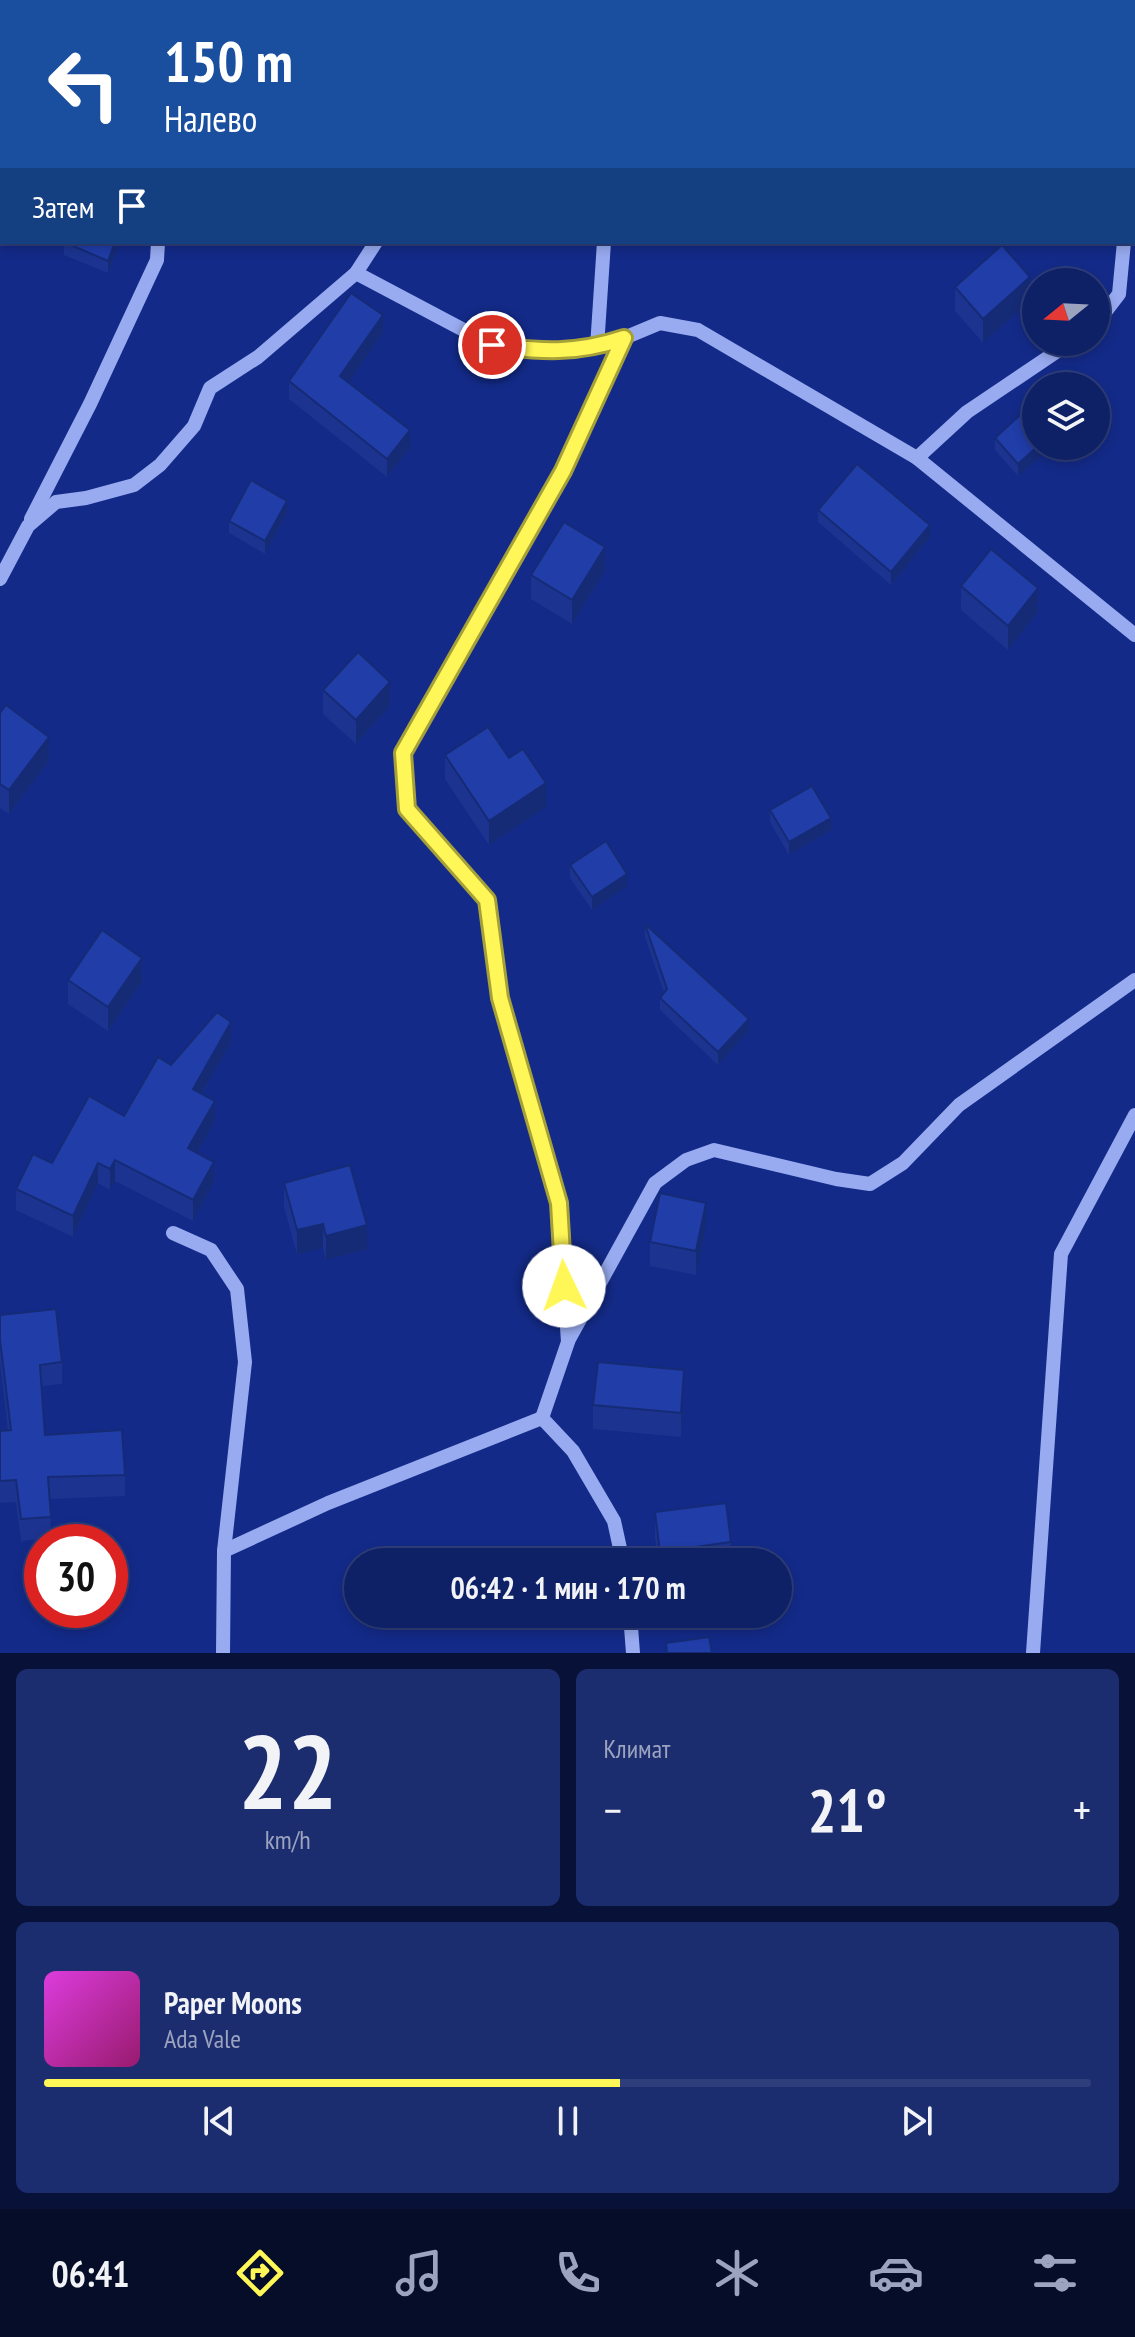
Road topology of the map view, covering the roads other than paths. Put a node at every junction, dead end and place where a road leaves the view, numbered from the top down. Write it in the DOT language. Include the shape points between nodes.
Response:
graph roads {
  1 [pos="158,244"];
  2 [pos="375,244"];
  3 [pos="604,244"];
  4 [pos="1124,244"];
  5 [pos="356,273"];
  6 [pos="1119,294"];
  7 [pos="1135,297"];
  8 [pos="1110,306"];
  9 [pos="624,338"];
  10 [pos="597,347"];
  11 [pos="1050,356"];
  12 [pos="917,458"];
  13 [pos="28,526"];
  14 [pos="0,579"];
  15 [pos="1135,635"];
  16 [pos="1135,980"];
  17 [pos="1135,1115"];
  18 [pos="173,1233"];
  19 [pos="568,1342"];
  20 [pos="542,1418"];
  21 [pos="620,1548"];
  22 [pos="224,1551"];
  23 [pos="631,1628"];
  24 [pos="223,1653"];
  25 [pos="633,1653"];
  26 [pos="1033,1653"];
  1 -- 13 [label="street" via="157,260"];
  2 -- 5 [label="street"];
  3 -- 10 [label="street"];
  4 -- 6 [label="street"];
  5 -- 10 [label="street" via="492,345 543,352"];
  5 -- 13 [label="street" via="258,357 210,388 194,426 160,465 134,485 56,502"];
  6 -- 7 [label="street"];
  6 -- 8 [label="street"];
  9 -- 10 [label="street"];
  9 -- 12 [label="street" via="660,323 698,330"];
  9 -- 19 [label="street" via="563,471 403,753 407,809 487,900 500,998 559,1203"];
  11 -- 12 [label="street" via="967,412"];
  12 -- 15 [label="street"];
  13 -- 14 [label="street"];
  16 -- 19 [label="street" via="959,1105 903,1163 870,1184 714,1150 686,1160 655,1183"];
  17 -- 26 [label="street" via="1061,1254"];
  18 -- 22 [label="street" via="211,1250 237,1289 245,1362"];
  19 -- 20 [label="street"];
  20 -- 21 [label="street" via="573,1451 614,1521"];
  20 -- 22 [label="street" via="328,1503"];
  22 -- 24 [label="street"];
  23 -- 25 [label="street"];
}
